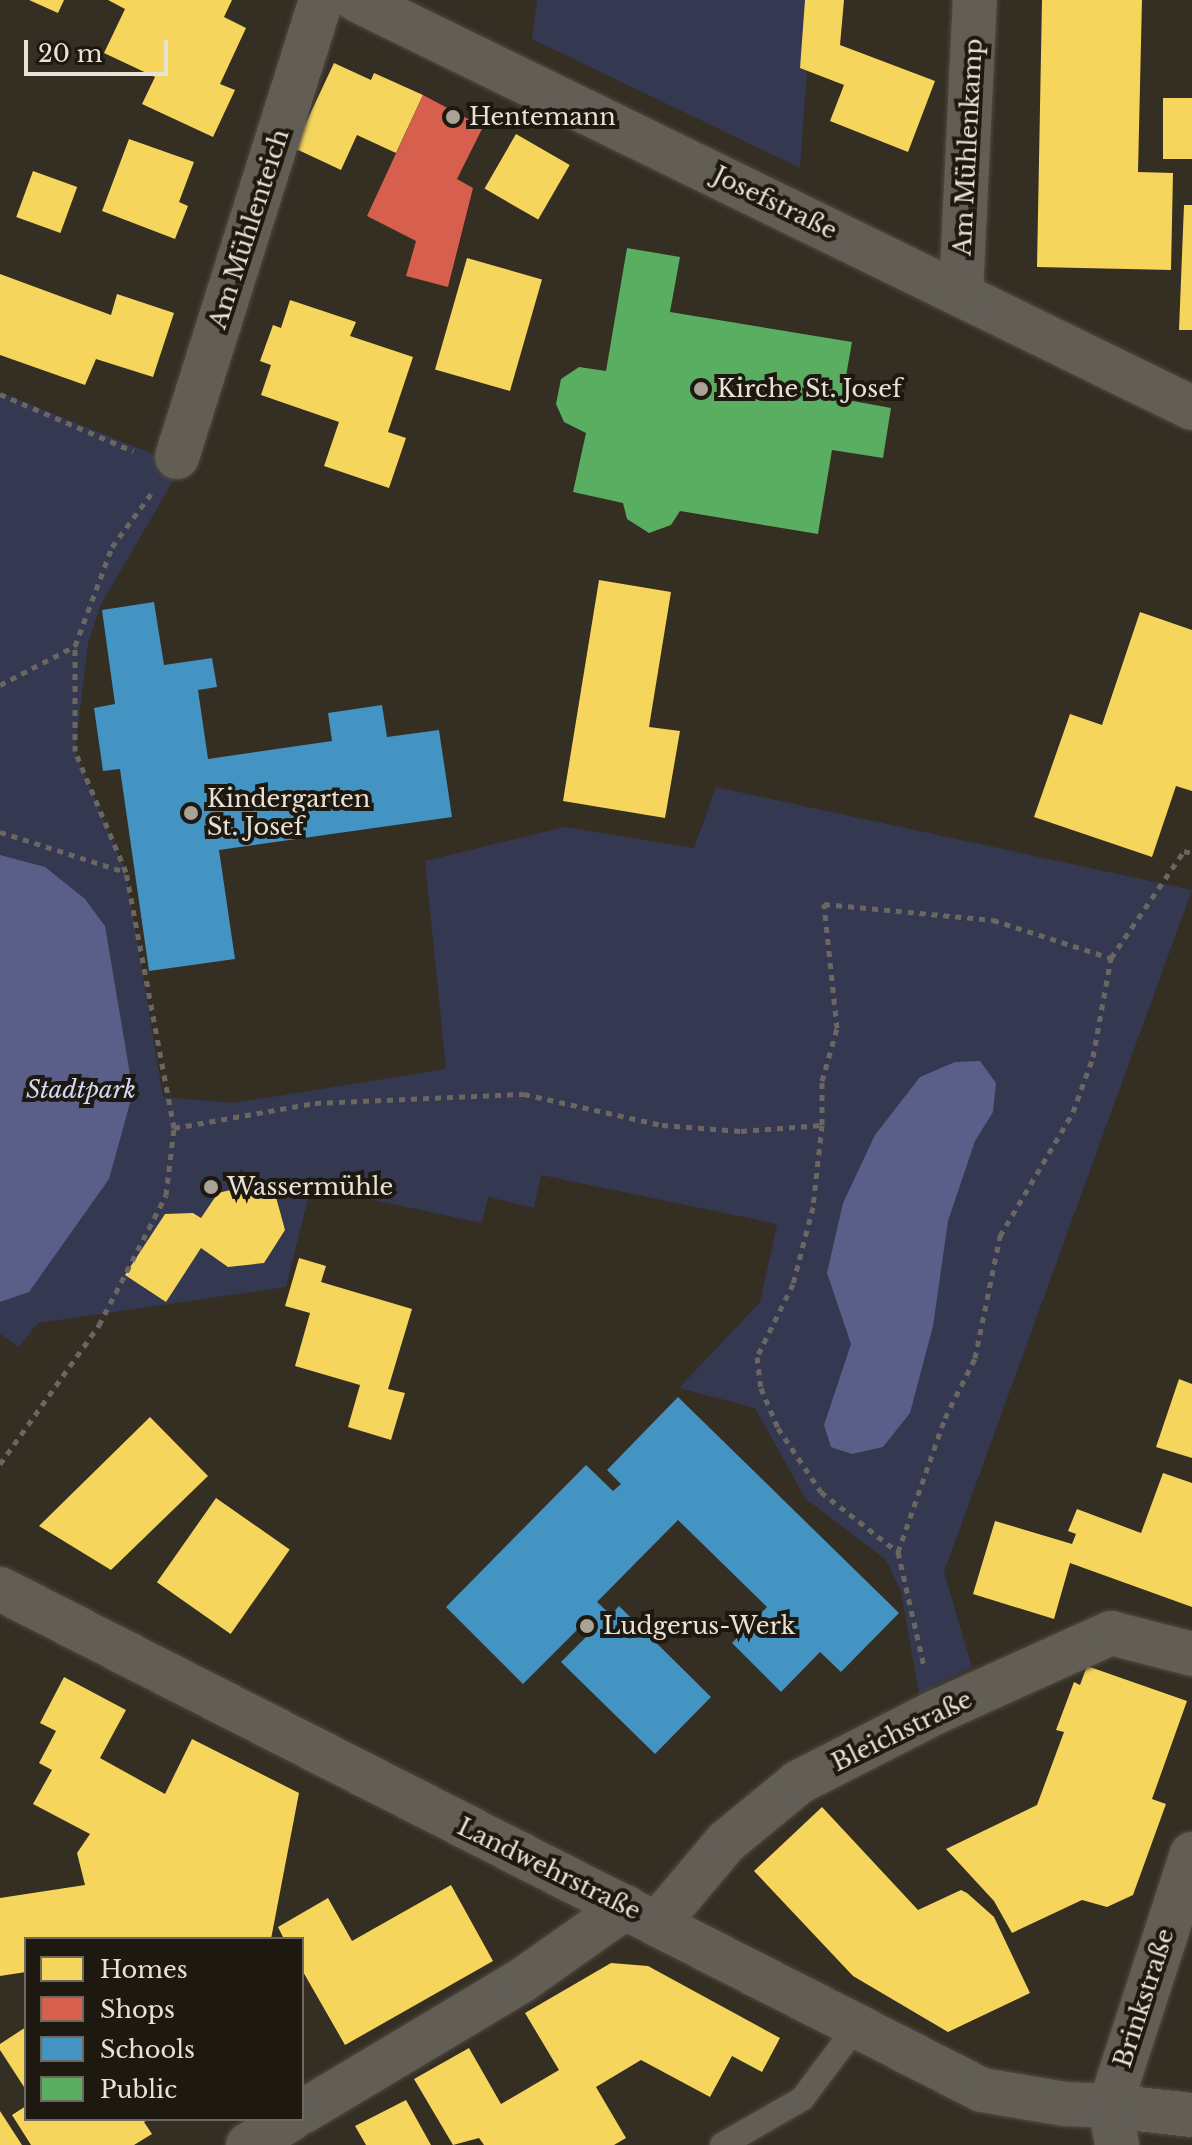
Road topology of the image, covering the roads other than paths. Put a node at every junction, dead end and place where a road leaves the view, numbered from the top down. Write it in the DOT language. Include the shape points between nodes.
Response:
graph roads {
  1 [pos="321,0"];
  2 [pos="357,0"];
  3 [pos="975,0"];
  4 [pos="961,293"];
  5 [pos="1192,408"];
  6 [pos="174,462"];
  7 [pos="0,1589"];
  8 [pos="1192,1654"];
  9 [pos="1192,1854"];
  10 [pos="642,1915"];
  11 [pos="859,2023"];
  12 [pos="304,2111"];
  13 [pos="1192,2115"];
  14 [pos="288,2121"];
  15 [pos="1114,2125"];
  16 [pos="248,2145"];
  17 [pos="722,2145"];
  1 -- 6 [label="street, Am Mühlenteich"];
  2 -- 4 [label="street, Josefstraße"];
  3 -- 4 [label="street, Am Mühlenkamp"];
  4 -- 5 [label="street, Josefstraße"];
  7 -- 10 [label="street, Landwehrstraße"];
  8 -- 10 [label="street, Bleichstraße" via="1111,1633 936,1712 799,1782"];
  9 -- 15 [label="street, Brinkstraße"];
  10 -- 11 [label="street, Landwehrstraße"];
  10 -- 12 [label="street, Bleichstraße"];
  11 -- 15 [label="street, Landwehrstraße" via="982,2090 1065,2104"];
  11 -- 17 [label="lane" via="802,2099"];
  13 -- 15 [label="street, Landwehrstraße"];
  14 -- 16 [label="street"];
}
